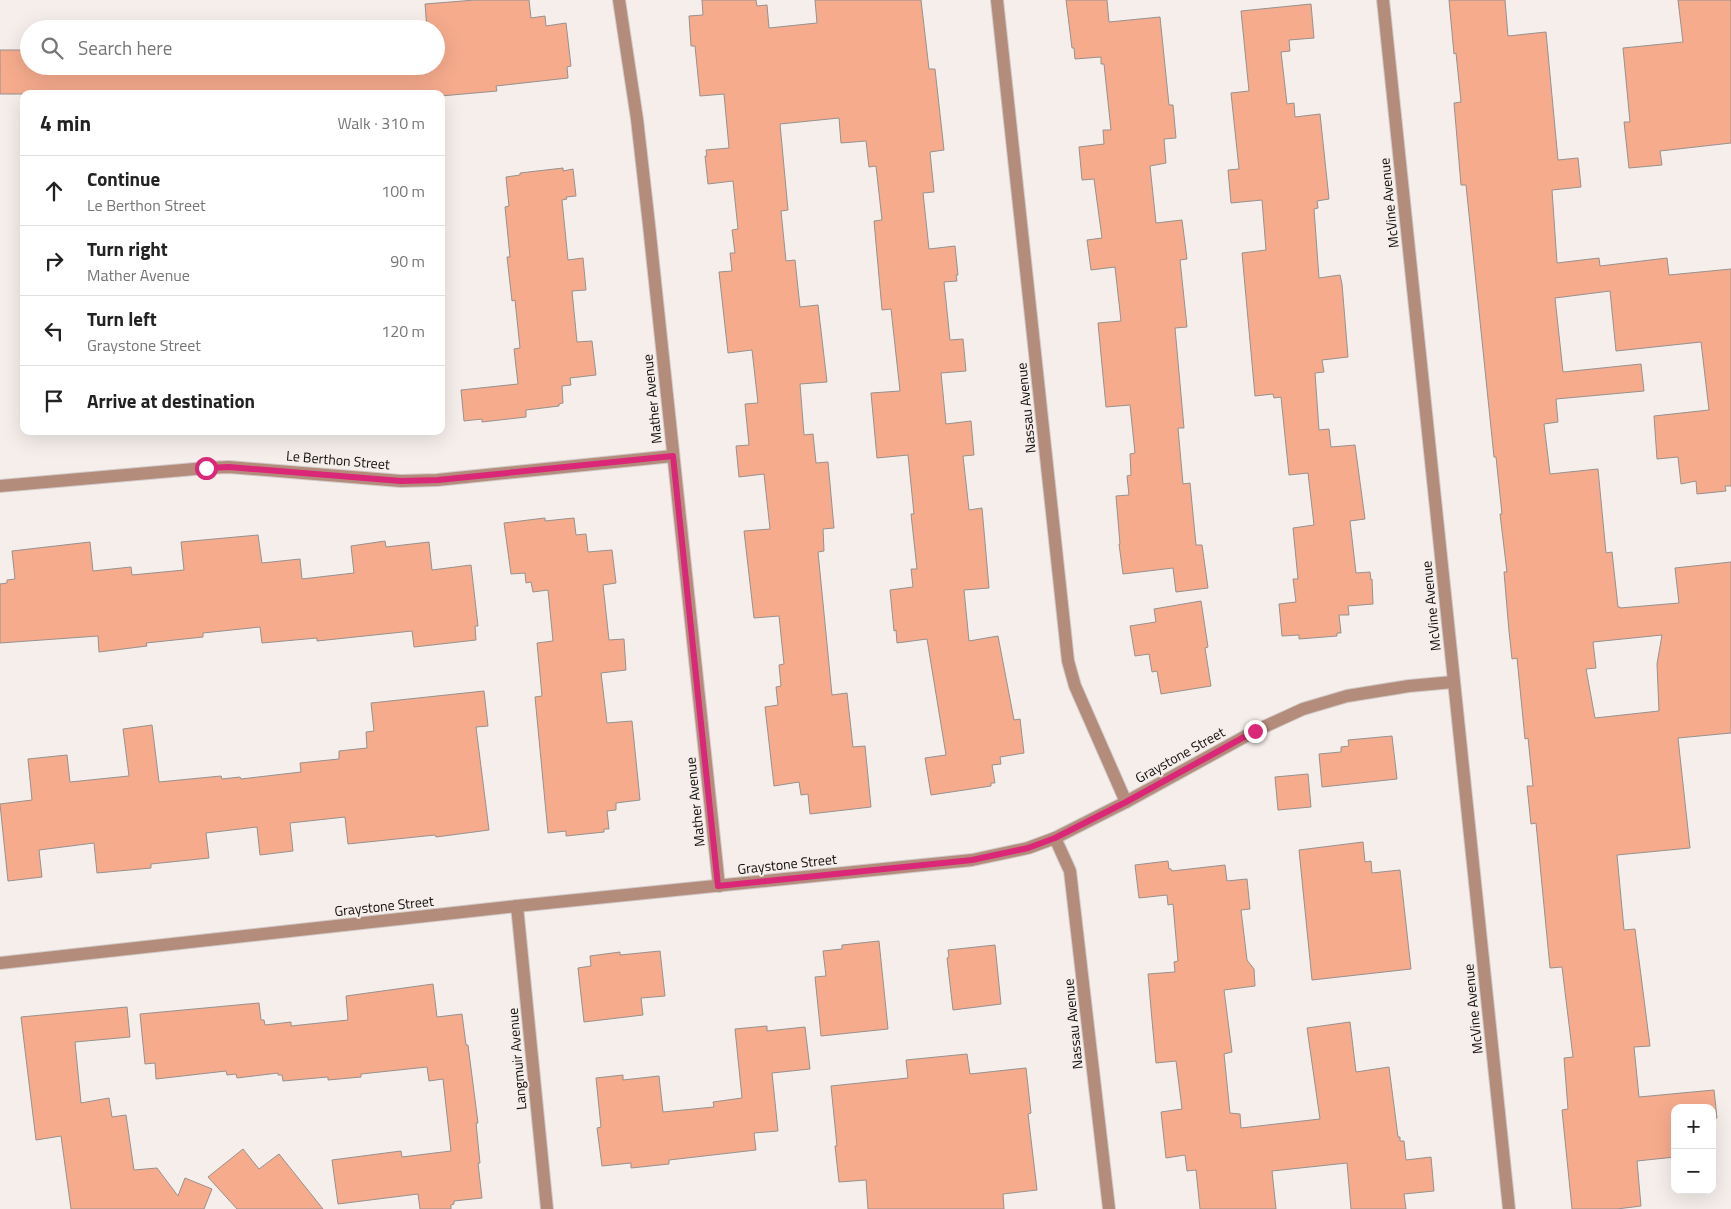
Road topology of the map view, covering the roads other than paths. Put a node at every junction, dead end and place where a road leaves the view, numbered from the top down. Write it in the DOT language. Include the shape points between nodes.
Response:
graph roads {
  1 [pos="618,0"];
  2 [pos="997,0"];
  3 [pos="1383,0"];
  4 [pos="673,456"];
  5 [pos="0,486"];
  6 [pos="1454,682"];
  7 [pos="1126,802"];
  8 [pos="1055,838"];
  9 [pos="718,886"];
  10 [pos="517,906"];
  11 [pos="0,963"];
  12 [pos="547,1209"];
  13 [pos="1108,1209"];
  14 [pos="1509,1209"];
  1 -- 4 [label="street, Mather Avenue" via="637,119"];
  2 -- 7 [label="street, Nassau Avenue" via="1068,662 1075,686"];
  3 -- 6 [label="street, McVine Avenue"];
  4 -- 5 [label="street, Le Berthon Street" via="438,480 401,481 229,467"];
  4 -- 9 [label="street, Mather Avenue"];
  6 -- 7 [label="street, Graystone Street" via="1348,696 1303,709 1255,731"];
  6 -- 14 [label="street, McVine Avenue"];
  7 -- 8 [label="street, Graystone Street"];
  8 -- 9 [label="street, Graystone Street" via="1028,848 972,860"];
  8 -- 13 [label="street, Nassau Avenue" via="1070,871"];
  9 -- 10 [label="street, Graystone Street"];
  10 -- 11 [label="street, Graystone Street"];
  10 -- 12 [label="street, Langmuir Avenue"];
}
